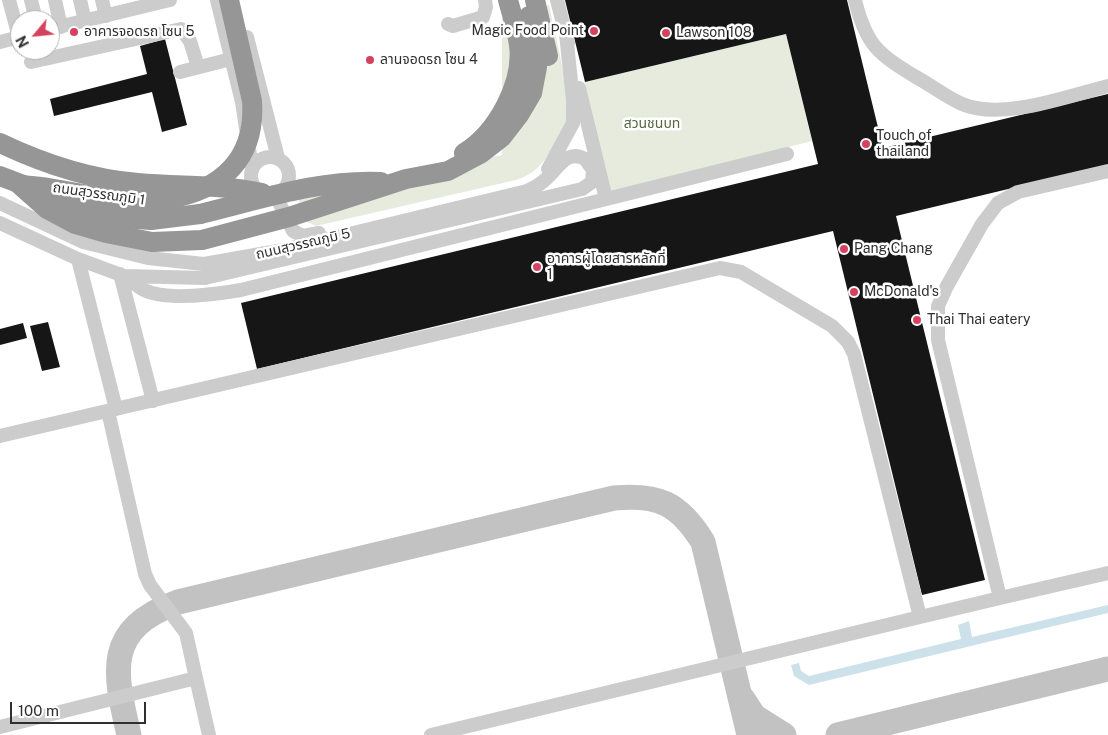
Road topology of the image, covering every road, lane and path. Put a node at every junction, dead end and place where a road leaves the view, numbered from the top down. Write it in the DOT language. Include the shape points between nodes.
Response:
graph roads {
  1 [pos="80,0"];
  2 [pos="102,0"];
  3 [pos="170,0"];
  4 [pos="217,0"];
  5 [pos="228,0"];
  6 [pos="238,0"];
  7 [pos="478,0"];
  8 [pos="485,0"];
  9 [pos="508,0"];
  10 [pos="516,0"];
  11 [pos="525,0"];
  12 [pos="535,0"];
  13 [pos="557,0"];
  14 [pos="855,0"];
  15 [pos="152,2"];
  16 [pos="129,5"];
  17 [pos="106,16"];
  18 [pos="243,20"];
  19 [pos="85,21"];
  20 [pos="223,25"];
  21 [pos="60,27"];
  22 [pos="566,34"];
  23 [pos="231,59"];
  24 [pos="31,62"];
  25 [pos="198,67"];
  26 [pos="180,72"];
  27 [pos="1108,86"];
  28 [pos="266,110"];
  29 [pos="244,114"];
  30 [pos="0,143"];
  31 [pos="787,154"];
  32 [pos="278,158"];
  33 [pos="252,168"];
  34 [pos="597,170"];
  35 [pos="1108,171"];
  36 [pos="0,176"];
  37 [pos="406,179"];
  38 [pos="355,181"];
  39 [pos="20,184"];
  40 [pos="269,194"];
  41 [pos="606,199"];
  42 [pos="0,203"];
  43 [pos="502,208"];
  44 [pos="0,223"];
  45 [pos="506,224"];
  46 [pos="78,260"];
  47 [pos="122,275"];
  48 [pos="153,401"];
  49 [pos="112,410"];
  50 [pos="0,436"];
  51 [pos="1108,573"];
  52 [pos="1000,598"];
  53 [pos="920,617"];
  54 [pos="196,678"];
  55 [pos="0,727"];
  56 [pos="209,735"];
  57 [pos="431,735"];
  1 -- 19 [label="street"];
  2 -- 17 [label="street"];
  3 -- 15 [label="street"];
  4 -- 20 [label="street, ถนนสุวรรณภูมิ 5"];
  5 -- 39 [label="highway, ถนนสุวรรณภูมิ 1, bridge" via="253,112 241,157 228,174 190,196 143,203"];
  6 -- 18 [label="street"];
  7 -- 8 [label="street" via="476,15 448,24 453,26 484,17"];
  9 -- 37 [label="highway, ถนนสุวรรณภูมิ 1, bridge" via="519,46 518,71 497,122 472,148 451,161"];
  10 -- 38 [label="highway, ถนนสุวรรณภูมิ 1" via="527,56 522,81 502,118 493,128 449,158"];
  11 -- 37 [label="highway, ถนนสุวรรณภูมิ 1, bridge" via="537,67 532,93 519,115 502,137 456,168"];
  12 -- 38 [label="highway, ถนนสุวรรณภูมิ 1, bridge" via="549,69 546,86 535,109 516,136 476,164 447,178 405,183"];
  13 -- 22 [label="street"];
  14 -- 27 [label="street" via="870,42 886,58 963,104 1014,109"];
  15 -- 16 [label="street"];
  16 -- 17 [label="street"];
  17 -- 19 [label="street"];
  18 -- 20 [label="street"];
  18 -- 28 [label="street"];
  19 -- 21 [label="street"];
  20 -- 23 [label="street, ถนนสุวรรณภูมิ 5"];
  22 -- 34 [label="street"];
  22 -- 40 [label="street, ถนนสุวรรณภูมิ 5" via="573,123 553,161 539,177 524,184 308,236 296,234 289,227"];
  23 -- 25 [label="street"];
  23 -- 29 [label="street, ถนนสุวรรณภูมิ 5"];
  24 -- 25 [label="street" via="181,29 190,41"];
  25 -- 26 [label="street"];
  28 -- 29 [label="street" via="256,117"];
  28 -- 32 [label="street"];
  29 -- 33 [label="street, ถนนสุวรรณภูมิ 5"];
  30 -- 40 [label="highway, ถนนสุวรรณภูมิ 1" via="74,173 137,183 228,187"];
  31 -- 41 [label="street, ถนนสุวรรณภูมิ 5"];
  32 -- 33 [label="street" via="260,159"];
  32 -- 40 [label="street" via="289,174 286,186"];
  33 -- 40 [label="street, ถนนสุวรรณภูมิ 5" via="254,186"];
  34 -- 41 [label="street"];
  34 -- 42 [label="street, ถนนสุวรรณภูมิ 5" via="585,159 567,157 547,179 527,191 283,250 204,264 148,258 83,242"];
  34 -- 43 [label="street, ถนนสุวรรณภูมิ 5" via="592,182 582,189"];
  35 -- 52 [label="street" via="1018,192 998,203 982,224 938,306 938,340"];
  36 -- 39 [label="highway, ถนนสุวรรณภูมิ 1"];
  37 -- 39 [label="highway, ถนนสุวรรณภูมิ 1, bridge" via="289,217 202,240 152,242 75,224 47,210"];
  38 -- 39 [label="highway, ถนนสุวรรณภูมิ 1, bridge" via="324,184 200,214 151,220 108,216"];
  41 -- 45 [label="street, ถนนสุวรรณภูมิ 5"];
  43 -- 45 [label="street"];
  43 -- 47 [label="street, ถนนสุวรรณภูมิ 5" via="205,278"];
  44 -- 46 [label="street, ถนนสุวรรณภูมิ 5"];
  45 -- 47 [label="street, ถนนสุวรรณภูมิ 5" via="227,292 160,294 144,290"];
  46 -- 47 [label="street, ถนนสุวรรณภูมิ 5"];
  46 -- 49 [label="street"];
  47 -- 48 [label="street"];
  48 -- 49 [label="street"];
  48 -- 53 [label="street" via="696,272 720,268 741,272 832,326 848,342 854,354"];
  49 -- 50 [label="street"];
  49 -- 54 [label="street" via="145,574 186,633"];
  51 -- 52 [label="street"];
  52 -- 53 [label="street"];
  53 -- 57 [label="street"];
  54 -- 55 [label="street"];
  54 -- 56 [label="street"];
}
